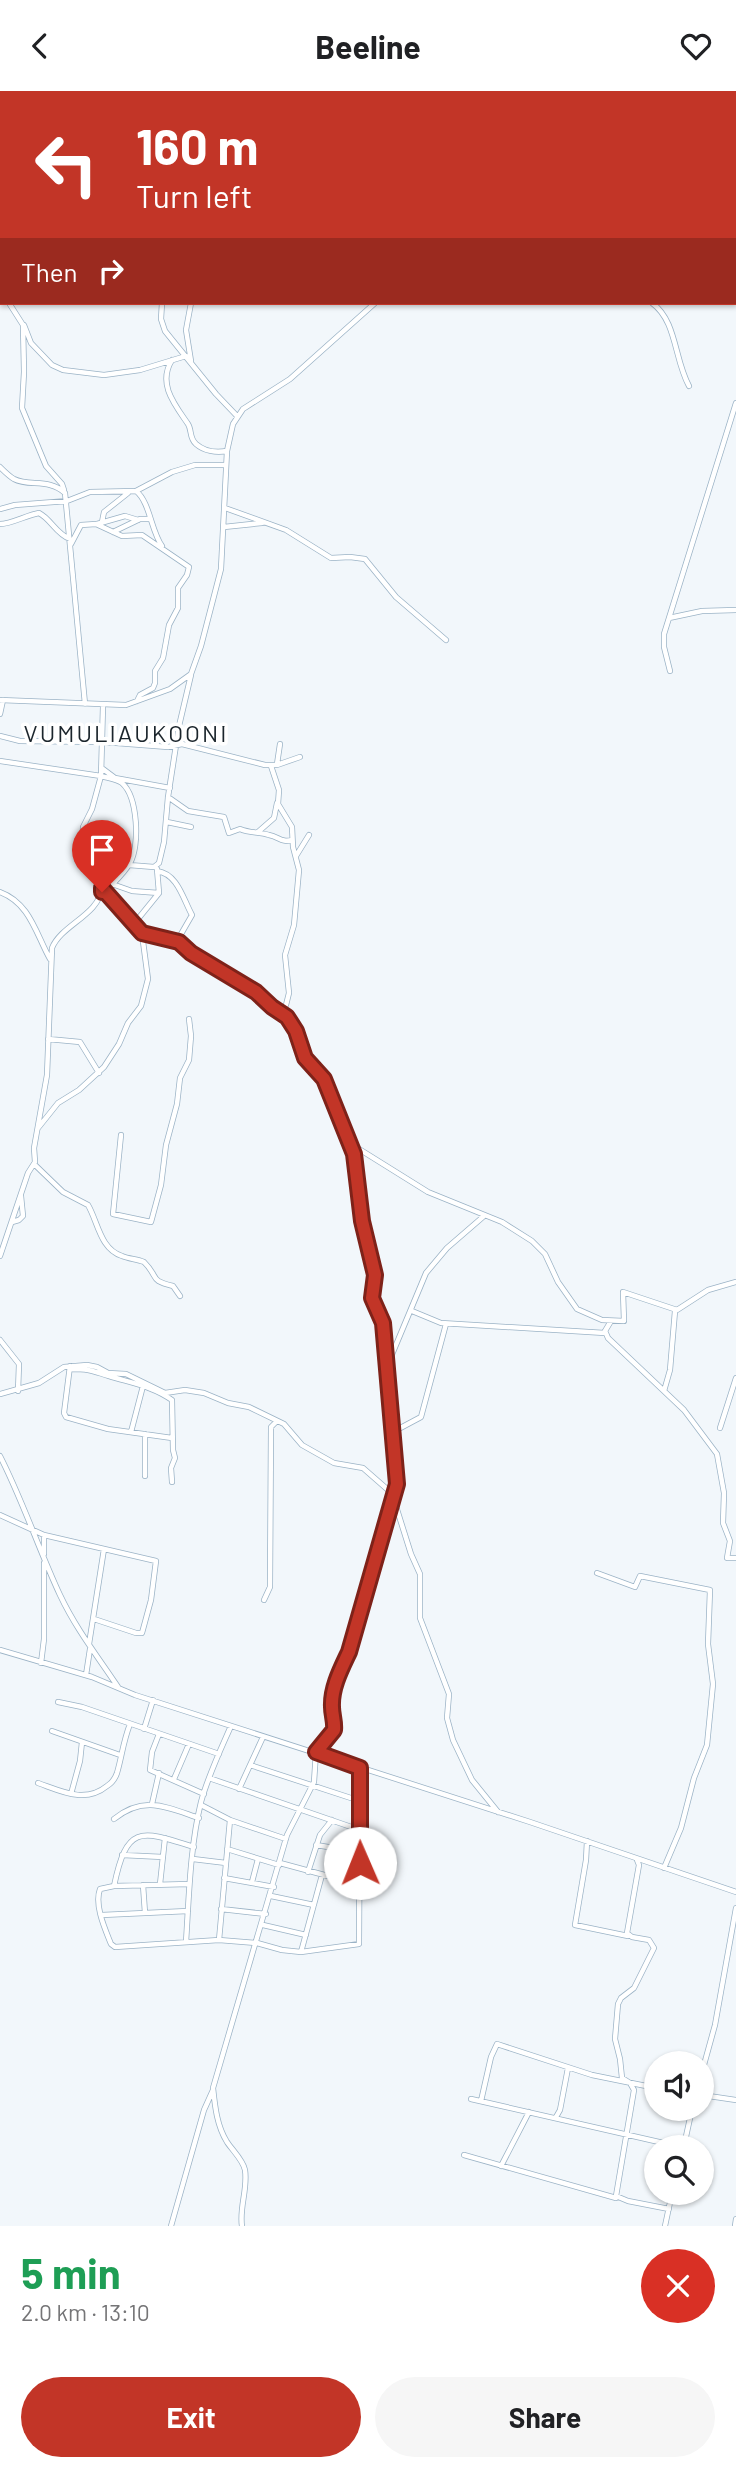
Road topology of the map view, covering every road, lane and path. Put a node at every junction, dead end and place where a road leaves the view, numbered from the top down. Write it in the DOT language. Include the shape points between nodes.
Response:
graph roads {
  1 [pos="10,305"];
  2 [pos="162,305"];
  3 [pos="191,305"];
  4 [pos="374,305"];
  5 [pos="654,305"];
  6 [pos="23,325"];
  7 [pos="186,356"];
  8 [pos="172,360"];
  9 [pos="191,363"];
  10 [pos="689,386"];
  11 [pos="736,403"];
  12 [pos="237,416"];
  13 [pos="227,451"];
  14 [pos="226,465"];
  15 [pos="0,467"];
  16 [pos="64,491"];
  17 [pos="136,491"];
  18 [pos="128,492"];
  19 [pos="67,501"];
  20 [pos="225,508"];
  21 [pos="0,509"];
  22 [pos="150,519"];
  23 [pos="138,520"];
  24 [pos="102,522"];
  25 [pos="265,523"];
  26 [pos="0,524"];
  27 [pos="96,524"];
  28 [pos="224,527"];
  29 [pos="113,532"];
  30 [pos="71,542"];
  31 [pos="164,549"];
  32 [pos="736,610"];
  33 [pos="669,618"];
  34 [pos="446,640"];
  35 [pos="670,671"];
  36 [pos="191,674"];
  37 [pos="1,700"];
  38 [pos="137,702"];
  39 [pos="85,704"];
  40 [pos="103,706"];
  41 [pos="0,713"];
  42 [pos="0,736"];
  43 [pos="103,742"];
  44 [pos="281,744"];
  45 [pos="176,745"];
  46 [pos="300,757"];
  47 [pos="0,761"];
  48 [pos="274,765"];
  49 [pos="102,768"];
  50 [pos="101,776"];
  51 [pos="170,788"];
  52 [pos="168,797"];
  53 [pos="277,801"];
  54 [pos="167,822"];
  55 [pos="191,827"];
  56 [pos="257,832"];
  57 [pos="309,835"];
  58 [pos="292,841"];
  59 [pos="296,857"];
  60 [pos="129,865"];
  61 [pos="157,869"];
  62 [pos="112,884"];
  63 [pos="104,890"];
  64 [pos="0,892"];
  65 [pos="159,893"];
  66 [pos="133,925"];
  67 [pos="142,933"];
  68 [pos="177,941"];
  69 [pos="50,959"];
  70 [pos="278,1010"];
  71 [pos="189,1019"];
  72 [pos="47,1039"];
  73 [pos="99,1073"];
  74 [pos="37,1131"];
  75 [pos="121,1135"];
  76 [pos="350,1143"];
  77 [pos="34,1164"];
  78 [pos="484,1216"];
  79 [pos="0,1256"];
  80 [pos="736,1282"];
  81 [pos="180,1296"];
  82 [pos="412,1311"];
  83 [pos="675,1311"];
  84 [pos="611,1321"];
  85 [pos="446,1324"];
  86 [pos="605,1333"];
  87 [pos="0,1340"];
  88 [pos="387,1366"];
  89 [pos="70,1367"];
  90 [pos="56,1372"];
  91 [pos="69,1378"];
  92 [pos="736,1378"];
  93 [pos="144,1386"];
  94 [pos="18,1391"];
  95 [pos="664,1391"];
  96 [pos="0,1394"];
  97 [pos="278,1421"];
  98 [pos="720,1428"];
  99 [pos="131,1432"];
  100 [pos="391,1433"];
  101 [pos="145,1434"];
  102 [pos="172,1438"];
  103 [pos="0,1456"];
  104 [pos="145,1476"];
  105 [pos="172,1482"];
  106 [pos="394,1498"];
  107 [pos="0,1515"];
  108 [pos="34,1530"];
  109 [pos="44,1535"];
  110 [pos="104,1549"];
  111 [pos="736,1558"];
  112 [pos="44,1560"];
  113 [pos="597,1573"];
  114 [pos="264,1600"];
  115 [pos="94,1619"];
  116 [pos="89,1647"];
  117 [pos="0,1650"];
  118 [pos="41,1663"];
  119 [pos="86,1675"];
  120 [pos="118,1688"];
  121 [pos="153,1700"];
  122 [pos="58,1702"];
  123 [pos="130,1724"];
  124 [pos="231,1726"];
  125 [pos="144,1729"];
  126 [pos="52,1731"];
  127 [pos="159,1734"];
  128 [pos="263,1737"];
  129 [pos="82,1742"];
  130 [pos="189,1744"];
  131 [pos="316,1752"];
  132 [pos="219,1754"];
  133 [pos="120,1755"];
  134 [pos="250,1765"];
  135 [pos="360,1768"];
  136 [pos="159,1773"];
  137 [pos="209,1778"];
  138 [pos="174,1779"];
  139 [pos="38,1783"];
  140 [pos="313,1785"];
  141 [pos="239,1789"];
  142 [pos="71,1794"];
  143 [pos="204,1794"];
  144 [pos="360,1801"];
  145 [pos="152,1804"];
  146 [pos="201,1805"];
  147 [pos="300,1810"];
  148 [pos="498,1812"];
  149 [pos="198,1818"];
  150 [pos="114,1819"];
  151 [pos="230,1820"];
  152 [pos="332,1821"];
  153 [pos="360,1830"];
  154 [pos="165,1838"];
  155 [pos="286,1839"];
  156 [pos="587,1841"];
  157 [pos="316,1845"];
  158 [pos="194,1847"];
  159 [pos="360,1848"];
  160 [pos="227,1849"];
  161 [pos="121,1855"];
  162 [pos="163,1857"];
  163 [pos="193,1859"];
  164 [pos="258,1859"];
  165 [pos="637,1859"];
  166 [pos="226,1863"];
  167 [pos="280,1864"];
  168 [pos="664,1868"];
  169 [pos="308,1872"];
  170 [pos="322,1875"];
  171 [pos="360,1877"];
  172 [pos="224,1878"];
  173 [pos="252,1882"];
  174 [pos="160,1884"];
  175 [pos="189,1884"];
  176 [pos="143,1885"];
  177 [pos="114,1886"];
  178 [pos="274,1887"];
  179 [pos="735,1893"];
  180 [pos="271,1896"];
  181 [pos="314,1905"];
  182 [pos="736,1908"];
  183 [pos="221,1909"];
  184 [pos="188,1912"];
  185 [pos="145,1913"];
  186 [pos="266,1914"];
  187 [pos="102,1915"];
  188 [pos="263,1925"];
  189 [pos="306,1935"];
  190 [pos="630,1936"];
  191 [pos="219,1940"];
  192 [pos="186,1942"];
  193 [pos="257,1943"];
  194 [pos="301,1952"];
  195 [pos="708,2051"];
  196 [pos="568,2068"];
  197 [pos="630,2083"];
  198 [pos="644,2086"];
  199 [pos="214,2088"];
  200 [pos="714,2096"];
  201 [pos="471,2099"];
  202 [pos="736,2099"];
  203 [pos="481,2101"];
  204 [pos="529,2112"];
  205 [pos="555,2117"];
  206 [pos="626,2134"];
  207 [pos="644,2138"];
  208 [pos="464,2155"];
  209 [pos="501,2166"];
  210 [pos="617,2198"];
  211 [pos="670,2205"];
  212 [pos="669,2209"];
  213 [pos="736,2219"];
  214 [pos="171,2226"];
  215 [pos="242,2226"];
  216 [pos="666,2226"];
  217 [pos="734,2226"];
  1 -- 6 [label="street"];
  2 -- 7 [label="street" via="162,324"];
  3 -- 9 [label="street" via="186,330"];
  4 -- 12 [label="street" via="290,379"];
  5 -- 10 [label="street" via="670,323"];
  6 -- 8 [label="street" via="30,343 63,370 104,375"];
  6 -- 16 [label="street" via="22,408 46,466"];
  7 -- 8 [label="street"];
  7 -- 9 [label="street"];
  8 -- 13 [label="street" via="166,370 166,385 192,438 204,449"];
  9 -- 12 [label="street"];
  11 -- 33 [label="street"];
  12 -- 13 [label="street"];
  13 -- 14 [label="street"];
  14 -- 17 [label="street" via="195,465"];
  14 -- 20 [label="street"];
  15 -- 16 [label="street" via="16,479"];
  16 -- 19 [label="street"];
  17 -- 18 [label="street"];
  17 -- 22 [label="street" via="143,497"];
  18 -- 19 [label="street" via="85,493"];
  18 -- 24 [label="street" via="104,512"];
  19 -- 21 [label="street"];
  19 -- 30 [label="street"];
  20 -- 25 [label="street"];
  20 -- 28 [label="street"];
  22 -- 23 [label="street"];
  22 -- 31 [label="street"];
  23 -- 24 [label="street" via="125,516"];
  23 -- 29 [label="street"];
  24 -- 27 [label="street"];
  25 -- 28 [label="street"];
  25 -- 34 [label="street" via="298,535 331,558 365,559 404,606"];
  26 -- 30 [label="street" via="39,513"];
  27 -- 29 [label="street"];
  27 -- 30 [label="street" via="81,525"];
  28 -- 36 [label="street" via="221,569"];
  29 -- 31 [label="street" via="142,535"];
  30 -- 39 [label="street"];
  31 -- 38 [label="street" via="189,569 178,588 178,608 169,625 155,683"];
  32 -- 33 [label="street"];
  33 -- 35 [label="street" via="663,640"];
  36 -- 38 [label="street" via="170,689"];
  36 -- 45 [label="street"];
  37 -- 39 [label="street"];
  37 -- 41 [label="street"];
  38 -- 40 [label="street"];
  39 -- 40 [label="street"];
  40 -- 43 [label="street"];
  42 -- 43 [label="street" via="20,741"];
  43 -- 45 [label="street"];
  43 -- 49 [label="street"];
  44 -- 48 [label="street"];
  45 -- 48 [label="street"];
  45 -- 51 [label="street"];
  46 -- 48 [label="street"];
  47 -- 50 [label="street"];
  48 -- 53 [label="street"];
  49 -- 50 [label="street"];
  49 -- 51 [label="street" via="114,778"];
  50 -- 60 [label="street" via="122,783 129,797 137,836"];
  50 -- 63 [label="street" via="84,824 81,853"];
  51 -- 52 [label="street"];
  52 -- 54 [label="street"];
  52 -- 56 [label="street" via="188,811 224,817 229,833 237,829"];
  53 -- 56 [label="street" via="275,817"];
  53 -- 58 [label="street" via="292,827"];
  54 -- 55 [label="street"];
  54 -- 61 [label="street"];
  56 -- 58 [label="street"];
  57 -- 59 [label="street"];
  58 -- 59 [label="street"];
  59 -- 70 [label="street" via="296,906 285,955 289,993 286,1005"];
  60 -- 61 [label="street"];
  60 -- 62 [label="street"];
  61 -- 65 [label="street"];
  61 -- 68 [label="street" via="174,880 192,915"];
  62 -- 63 [label="street"];
  62 -- 65 [label="street"];
  63 -- 66 [label="street"];
  63 -- 69 [label="street" via="90,909 57,937"];
  64 -- 69 [label="street" via="21,905"];
  65 -- 66 [label="street"];
  66 -- 67 [label="street"];
  67 -- 68 [label="street"];
  67 -- 73 [label="street" via="148,979 141,1006"];
  68 -- 70 [label="street"];
  69 -- 72 [label="street"];
  70 -- 76 [label="street" via="291,1020 305,1058 324,1079"];
  71 -- 75 [label="street" via="189,1059 180,1078 151,1222 113,1214"];
  72 -- 73 [label="street" via="80,1042"];
  72 -- 74 [label="street" via="47,1075"];
  73 -- 74 [label="street" via="58,1103"];
  74 -- 77 [label="street"];
  76 -- 78 [label="street" via="428,1192"];
  76 -- 88 [label="street" via="375,1275 372,1298 383,1323"];
  77 -- 79 [label="street"];
  77 -- 81 [label="street" via="63,1192 88,1205 103,1240 113,1250 144,1262 156,1281 173,1286"];
  78 -- 82 [label="street" via="426,1273"];
  78 -- 84 [label="street" via="539,1246 578,1309"];
  80 -- 83 [label="street" via="708,1290"];
  82 -- 85 [label="street"];
  82 -- 88 [label="street"];
  83 -- 84 [label="street" via="624,1292 624,1321"];
  83 -- 95 [label="street"];
  84 -- 86 [label="street"];
  85 -- 86 [label="street"];
  85 -- 100 [label="street" via="421,1417"];
  86 -- 95 [label="street"];
  87 -- 94 [label="street" via="19,1364"];
  88 -- 100 [label="street"];
  89 -- 90 [label="street"];
  89 -- 91 [label="street"];
  89 -- 93 [label="street" via="96,1370"];
  89 -- 97 [label="street" via="93,1366 126,1374 165,1393 204,1393"];
  90 -- 91 [label="street"];
  90 -- 94 [label="street"];
  91 -- 99 [label="street" via="66,1417"];
  92 -- 98 [label="street"];
  93 -- 99 [label="street"];
  93 -- 102 [label="street" via="172,1400"];
  94 -- 96 [label="street"];
  95 -- 111 [label="street" via="717,1454 724,1493 723,1523 729,1538 727,1558"];
  97 -- 106 [label="street" via="302,1445 334,1463 363,1468"];
  97 -- 114 [label="street" via="271,1427 270,1590"];
  99 -- 101 [label="street"];
  100 -- 106 [label="street"];
  101 -- 102 [label="street"];
  101 -- 104 [label="street"];
  102 -- 105 [label="street"];
  103 -- 108 [label="street"];
  106 -- 131 [label="street" via="336,1683 334,1730"];
  106 -- 148 [label="street" via="420,1574 420,1618 449,1694 447,1718 453,1740 472,1780"];
  107 -- 108 [label="street"];
  108 -- 109 [label="street"];
  108 -- 112 [label="street"];
  109 -- 110 [label="street"];
  109 -- 112 [label="street"];
  110 -- 115 [label="street"];
  110 -- 115 [label="street" via="153,1559 156,1576 142,1633"];
  112 -- 116 [label="street"];
  112 -- 118 [label="street"];
  113 -- 168 [label="street" via="635,1587 639,1576 710,1590 708,1644 713,1684 707,1745"];
  115 -- 116 [label="street"];
  116 -- 119 [label="street"];
  116 -- 120 [label="street"];
  117 -- 118 [label="street"];
  118 -- 119 [label="street"];
  119 -- 120 [label="street"];
  120 -- 121 [label="street"];
  121 -- 124 [label="street"];
  121 -- 125 [label="street"];
  122 -- 123 [label="street"];
  123 -- 125 [label="street"];
  123 -- 133 [label="street"];
  124 -- 128 [label="street"];
  124 -- 132 [label="street"];
  125 -- 127 [label="street"];
  126 -- 129 [label="street"];
  127 -- 130 [label="street"];
  127 -- 136 [label="street" via="149,1766"];
  128 -- 131 [label="street"];
  128 -- 134 [label="street"];
  129 -- 133 [label="street"];
  129 -- 142 [label="street"];
  130 -- 132 [label="street"];
  130 -- 138 [label="street"];
  131 -- 135 [label="street"];
  131 -- 140 [label="street"];
  132 -- 137 [label="street"];
  133 -- 142 [label="street" via="117,1775 106,1787 87,1796"];
  134 -- 140 [label="street"];
  134 -- 141 [label="street"];
  135 -- 144 [label="street"];
  135 -- 148 [label="street"];
  136 -- 138 [label="street"];
  136 -- 145 [label="street"];
  137 -- 141 [label="street"];
  137 -- 143 [label="street"];
  138 -- 143 [label="street"];
  139 -- 142 [label="street"];
  140 -- 144 [label="street"];
  140 -- 147 [label="street"];
  141 -- 147 [label="street"];
  143 -- 146 [label="street"];
  144 -- 153 [label="street"];
  145 -- 149 [label="street"];
  145 -- 150 [label="street" via="130,1808"];
  146 -- 149 [label="street"];
  146 -- 151 [label="street"];
  147 -- 152 [label="street"];
  147 -- 155 [label="street"];
  148 -- 156 [label="street"];
  149 -- 158 [label="street"];
  151 -- 155 [label="street"];
  151 -- 160 [label="street"];
  152 -- 153 [label="street"];
  152 -- 157 [label="street"];
  153 -- 159 [label="street"];
  154 -- 158 [label="street"];
  154 -- 161 [label="street" via="141,1835 126,1845"];
  154 -- 162 [label="street"];
  155 -- 167 [label="street"];
  156 -- 165 [label="street"];
  156 -- 190 [label="street" via="575,1925"];
  157 -- 159 [label="street"];
  157 -- 169 [label="street"];
  158 -- 163 [label="street"];
  159 -- 171 [label="street"];
  160 -- 164 [label="street"];
  160 -- 166 [label="street"];
  161 -- 162 [label="street"];
  161 -- 177 [label="street"];
  162 -- 174 [label="street"];
  163 -- 166 [label="street"];
  163 -- 175 [label="street"];
  164 -- 167 [label="street"];
  164 -- 173 [label="street"];
  165 -- 168 [label="street"];
  165 -- 190 [label="street" via="626,1929"];
  166 -- 172 [label="street"];
  167 -- 169 [label="street"];
  167 -- 178 [label="street"];
  168 -- 179 [label="street"];
  169 -- 170 [label="street"];
  170 -- 171 [label="street"];
  170 -- 181 [label="street"];
  171 -- 194 [label="street" via="359,1944"];
  172 -- 173 [label="street"];
  172 -- 183 [label="street"];
  173 -- 178 [label="street"];
  174 -- 175 [label="street"];
  174 -- 176 [label="street"];
  175 -- 184 [label="street"];
  176 -- 177 [label="street"];
  176 -- 185 [label="street"];
  177 -- 187 [label="street" via="98,1893"];
  178 -- 180 [label="street"];
  180 -- 181 [label="street"];
  180 -- 186 [label="street"];
  181 -- 189 [label="street"];
  182 -- 195 [label="street"];
  183 -- 186 [label="street"];
  183 -- 191 [label="street"];
  184 -- 185 [label="street"];
  184 -- 192 [label="street"];
  185 -- 187 [label="street"];
  186 -- 188 [label="street"];
  187 -- 192 [label="street" via="115,1947"];
  188 -- 189 [label="street"];
  188 -- 193 [label="street"];
  189 -- 194 [label="street"];
  190 -- 197 [label="street" via="649,1940 653,1948 634,1989 618,2004 615,2042 621,2077"];
  191 -- 192 [label="street"];
  191 -- 193 [label="street"];
  193 -- 194 [label="street"];
  193 -- 199 [label="street"];
  196 -- 197 [label="street"];
  196 -- 203 [label="street" via="497,2044"];
  196 -- 205 [label="street"];
  197 -- 198 [label="street"];
  197 -- 206 [label="street" via="634,2090"];
  199 -- 214 [label="street"];
  199 -- 215 [label="street" via="218,2122 245,2173"];
  200 -- 202 [label="street"];
  201 -- 203 [label="street"];
  203 -- 204 [label="street"];
  204 -- 205 [label="street"];
  204 -- 209 [label="street"];
  205 -- 206 [label="street"];
  206 -- 207 [label="street"];
  206 -- 210 [label="street"];
  208 -- 209 [label="street"];
  209 -- 210 [label="street"];
  210 -- 212 [label="street"];
  211 -- 212 [label="street"];
  212 -- 216 [label="street"];
  213 -- 217 [label="street"];
}
